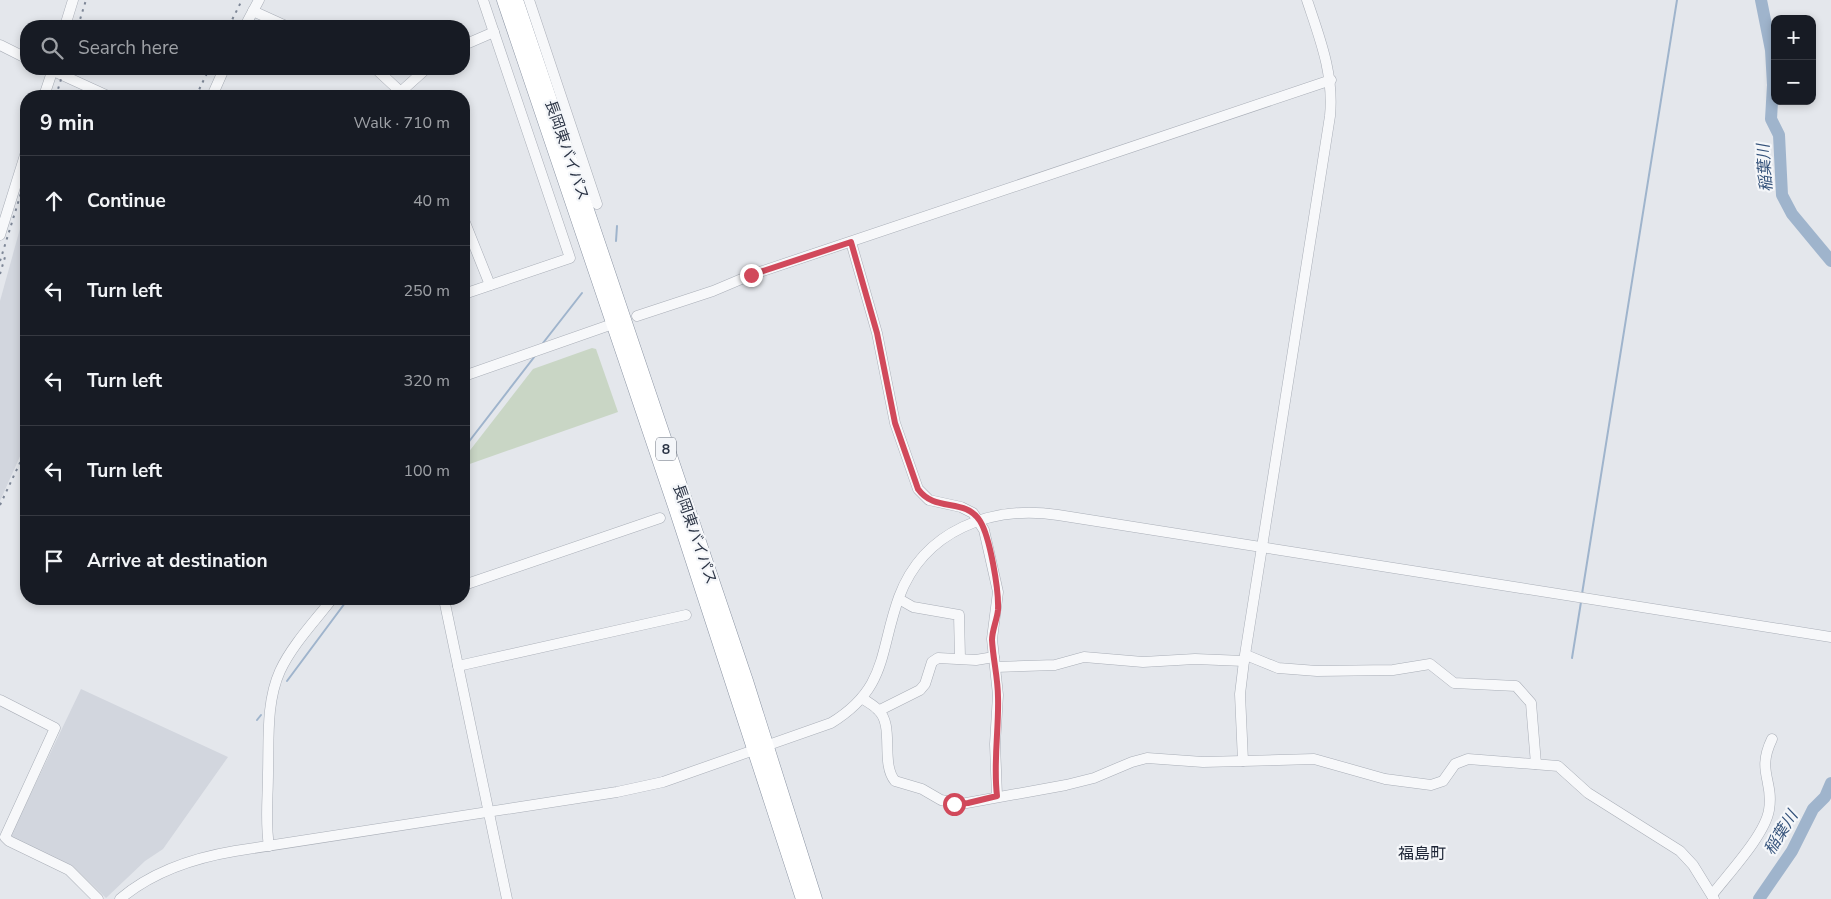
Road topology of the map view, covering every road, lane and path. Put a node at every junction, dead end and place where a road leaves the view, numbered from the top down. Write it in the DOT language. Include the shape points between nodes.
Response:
graph roads {
  1 [pos="73,0"];
  2 [pos="258,0"];
  3 [pos="482,0"];
  4 [pos="504,0"];
  5 [pos="516,0"];
  6 [pos="530,0"];
  7 [pos="1307,0"];
  8 [pos="253,11"];
  9 [pos="67,20"];
  10 [pos="249,20"];
  11 [pos="273,20"];
  12 [pos="494,32"];
  13 [pos="470,42"];
  14 [pos="0,45"];
  15 [pos="20,55"];
  16 [pos="49,75"];
  17 [pos="64,75"];
  18 [pos="221,75"];
  19 [pos="382,75"];
  20 [pos="420,75"];
  21 [pos="1331,80"];
  22 [pos="46,90"];
  23 [pos="95,90"];
  24 [pos="215,90"];
  25 [pos="395,90"];
  26 [pos="405,90"];
  27 [pos="20,171"];
  28 [pos="597,204"];
  29 [pos="0,234"];
  30 [pos="470,235"];
  31 [pos="851,242"];
  32 [pos="490,285"];
  33 [pos="470,292"];
  34 [pos="637,316"];
  35 [pos="607,326"];
  36 [pos="470,374"];
  37 [pos="660,518"];
  38 [pos="979,520"];
  39 [pos="1262,546"];
  40 [pos="470,583"];
  41 [pos="899,599"];
  42 [pos="327,605"];
  43 [pos="445,605"];
  44 [pos="686,615"];
  45 [pos="1831,637"];
  46 [pos="960,658"];
  47 [pos="1245,658"];
  48 [pos="995,662"];
  49 [pos="458,666"];
  50 [pos="862,698"];
  51 [pos="0,700"];
  52 [pos="880,710"];
  53 [pos="1772,739"];
  54 [pos="761,748"];
  55 [pos="1242,760"];
  56 [pos="1536,764"];
  57 [pos="997,796"];
  58 [pos="488,812"];
  59 [pos="269,846"];
  60 [pos="1713,897"];
  61 [pos="98,899"];
  62 [pos="120,899"];
  63 [pos="507,899"];
  64 [pos="803,899"];
  65 [pos="815,899"];
  1 -- 9 [label="street"];
  2 -- 8 [label="street"];
  3 -- 12 [label="street"];
  4 -- 54 [label="highway, 長岡東バイパス / 8"];
  5 -- 54 [label="highway, 長岡東バイパス / 8"];
  6 -- 28 [label="street"];
  7 -- 21 [label="street"];
  8 -- 10 [label="street"];
  8 -- 11 [label="street"];
  12 -- 13 [label="street"];
  12 -- 32 [label="street" via="570,258"];
  14 -- 15 [label="street"];
  16 -- 22 [label="street"];
  17 -- 23 [label="street"];
  18 -- 24 [label="street"];
  19 -- 25 [label="street"];
  20 -- 26 [label="street"];
  21 -- 31 [label="street"];
  21 -- 39 [label="street" via="1326,144"];
  27 -- 29 [label="street"];
  30 -- 32 [label="street"];
  31 -- 34 [label="street"];
  31 -- 38 [label="street" via="877,333 895,423 918,489 929,500 967,510"];
  32 -- 33 [label="street"];
  35 -- 36 [label="street"];
  37 -- 40 [label="street"];
  38 -- 39 [label="street" via="1004,513 1036,512"];
  38 -- 41 [label="street" via="950,534 929,552 914,570"];
  38 -- 48 [label="street" via="998,592 992,633"];
  39 -- 45 [label="street"];
  39 -- 47 [label="street"];
  41 -- 46 [label="street" via="913,607 959,615"];
  41 -- 50 [label="street" via="882,664"];
  42 -- 59 [label="street" via="290,654 275,686 270,721 266,827"];
  43 -- 49 [label="street"];
  44 -- 49 [label="street"];
  46 -- 48 [label="street"];
  46 -- 52 [label="street" via="938,658 932,662 920,690"];
  47 -- 48 [label="street" via="1136,661 1084,657 1055,665"];
  47 -- 55 [label="street" via="1240,694"];
  47 -- 56 [label="street" via="1278,668 1317,671 1393,670 1430,664 1454,683 1516,686 1532,703"];
  48 -- 57 [label="street" via="998,695"];
  49 -- 58 [label="street"];
  50 -- 52 [label="street"];
  50 -- 54 [label="street" via="831,723"];
  51 -- 61 [label="street" via="56,728 5,837 9,842 69,870"];
  52 -- 57 [label="street" via="885,724 890,771 895,781 954,804"];
  53 -- 60 [label="street" via="1764,762 1769,792 1767,817"];
  54 -- 58 [label="street" via="663,782"];
  54 -- 64 [label="highway, 長岡東バイパス / 8"];
  54 -- 65 [label="highway, 長岡東バイパス / 8"];
  55 -- 56 [label="street" via="1314,759 1384,779 1431,785 1443,781 1455,764 1468,759"];
  55 -- 57 [label="street" via="1147,758 1094,778"];
  56 -- 60 [label="street" via="1558,766 1588,793 1670,844 1693,865"];
  58 -- 59 [label="street"];
  58 -- 63 [label="street"];
  59 -- 62 [label="street" via="180,864 151,877"];
}
